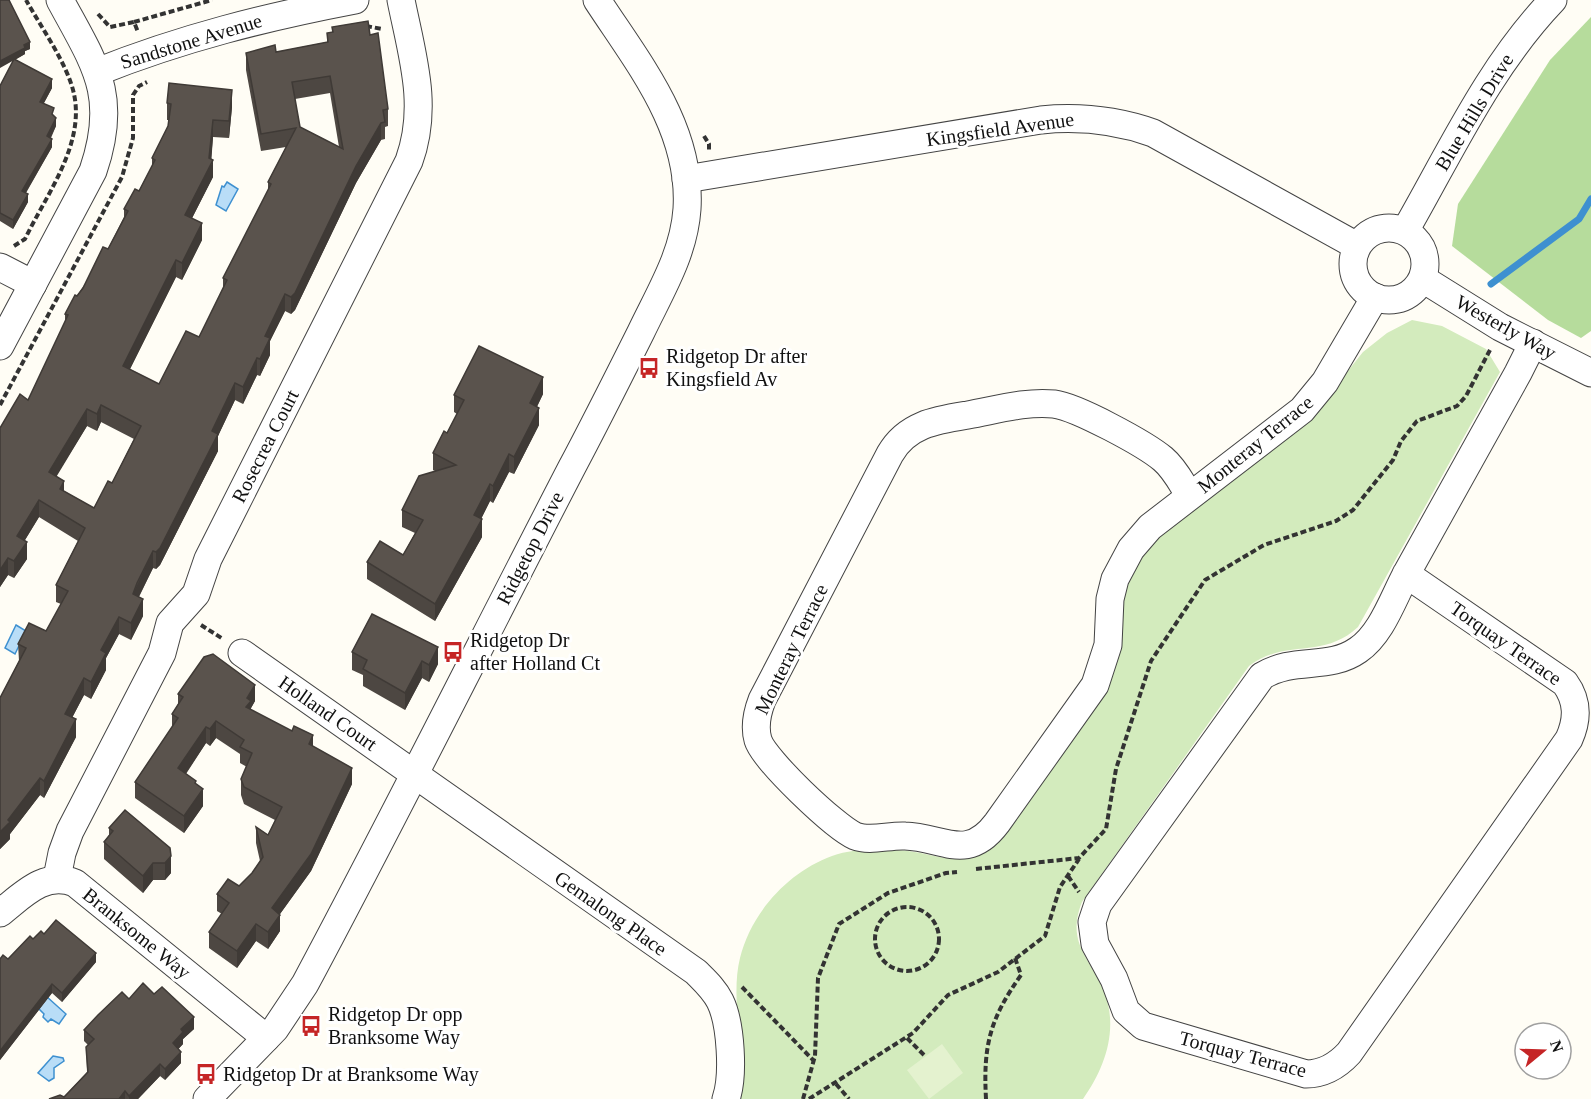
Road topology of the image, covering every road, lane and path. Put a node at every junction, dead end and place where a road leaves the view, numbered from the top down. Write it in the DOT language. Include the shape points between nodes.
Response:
graph roads {
  1 [pos="26,0"];
  2 [pos="60,0"];
  3 [pos="212,0"];
  4 [pos="355,0"];
  5 [pos="400,0"];
  6 [pos="597,0"];
  7 [pos="1553,0"];
  8 [pos="134,22"];
  9 [pos="359,26"];
  10 [pos="384,30"];
  11 [pos="98,72"];
  12 [pos="151,80"];
  13 [pos="686,179"];
  14 [pos="1405,231"];
  15 [pos="1357,246"];
  16 [pos="4,256"];
  17 [pos="1422,279"];
  18 [pos="33,284"];
  19 [pos="1375,297"];
  20 [pos="1500,327"];
  21 [pos="1533,343"];
  22 [pos="0,346"];
  23 [pos="1591,373"];
  24 [pos="0,405"];
  25 [pos="1190,496"];
  26 [pos="1406,574"];
  27 [pos="181,611"];
  28 [pos="242,653"];
  29 [pos="413,774"];
  30 [pos="1079,858"];
  31 [pos="57,878"];
  32 [pos="0,913"];
  33 [pos="937,951"];
  34 [pos="1016,958"];
  35 [pos="715,992"];
  36 [pos="266,1038"];
  37 [pos="907,1038"];
  38 [pos="925,1056"];
  39 [pos="814,1061"];
  40 [pos="836,1084"];
  41 [pos="207,1099"];
  42 [pos="726,1099"];
  43 [pos="802,1099"];
  44 [pos="809,1099"];
  45 [pos="849,1099"];
  46 [pos="986,1099"];
  1 -- 16 [label="path" via="69,79 74,93 75,130 71,147 25,239"];
  2 -- 11 [label="street"];
  3 -- 8 [label="path"];
  4 -- 11 [label="street, Sandstone Avenue" via="240,23"];
  5 -- 27 [label="street, Rosecrea Court" via="420,105 412,154 207,559 196,594"];
  6 -- 13 [label="street, Ridgetop Drive" via="659,94 671,120"];
  7 -- 14 [label="street, Blue Hills Drive" via="1497,67"];
  9 -- 10 [label="path"];
  11 -- 18 [label="street" via="105,112 101,147 93,171"];
  12 -- 24 [label="path" via="139,86 133,95 133,138 122,177"];
  13 -- 15 [label="street, Kingsfield Avenue" via="1041,120 1085,118 1124,123 1153,133"];
  13 -- 29 [label="street, Ridgetop Drive" via="687,209 676,262"];
  14 -- 15 [label="street" via="1384,227 1364,237"];
  14 -- 17 [label="street" via="1421,246 1425,257"];
  15 -- 19 [label="street" via="1353,269 1357,281"];
  16 -- 18 [label="street"];
  17 -- 19 [label="street" via="1408,296 1386,300"];
  17 -- 20 [label="street, Westerly Way"];
  18 -- 22 [label="street"];
  19 -- 25 [label="street, Monteray Terrace" via="1316,396 1295,417"];
  20 -- 21 [label="street, Westerly Way"];
  20 -- 30 [label="path" via="1466,396 1457,406 1426,417 1409,429 1393,460 1353,510 1336,521 1264,545 1205,580 1151,661 1116,769 1106,828"];
  21 -- 23 [label="street, Westerly Way"];
  21 -- 26 [label="street, Torquay Terrace"];
  25 -- 25 [label="street, Monteray Terrace" via="1150,527 1127,554 1112,590 1108,645 1095,685 997,823 978,841 956,846 909,836 858,837 839,826 764,753 756,726 762,700 890,453 912,430 935,421 1023,406 1064,406 1083,412 1159,456"];
  26 -- 26 [label="street, Torquay Terrace" via="1376,631 1357,651 1329,662 1281,666 1262,676 1098,904 1092,922 1095,944 1126,1011 1143,1026 1301,1073 1320,1073 1335,1066 1349,1053 1569,739 1576,707 1565,683"];
  27 -- 28 [label="path"];
  27 -- 31 [label="street, Rosecrea Court" via="170,623 162,653 70,831"];
  28 -- 29 [label="street, Holland Court"];
  29 -- 35 [label="street, Gemalong Place" via="696,972"];
  29 -- 36 [label="street, Ridgetop Drive" via="305,984"];
  30 -- 34 [label="path" via="1060,887 1045,936"];
  30 -- 39 [label="path" via="946,873 888,893 839,924 818,978"];
  31 -- 32 [label="street" via="34,886"];
  31 -- 36 [label="street, Branksome Way" via="85,890"];
  33 -- 33 [label="path" via="923,968 901,971 882,960 876,950 876,930 887,913 906,906 917,908 938,929"];
  34 -- 37 [label="path" via="998,972 948,995"];
  34 -- 46 [label="path" via="1021,975 1000,1004 988,1039"];
  35 -- 39 [label="path" via="730,975"];
  35 -- 42 [label="street, Gemalong Place" via="728,1027 730,1077"];
  36 -- 41 [label="street, Ridgetop Drive"];
  37 -- 38 [label="path"];
  37 -- 40 [label="path"];
  39 -- 43 [label="path"];
  40 -- 44 [label="path"];
  40 -- 45 [label="path"];
}
